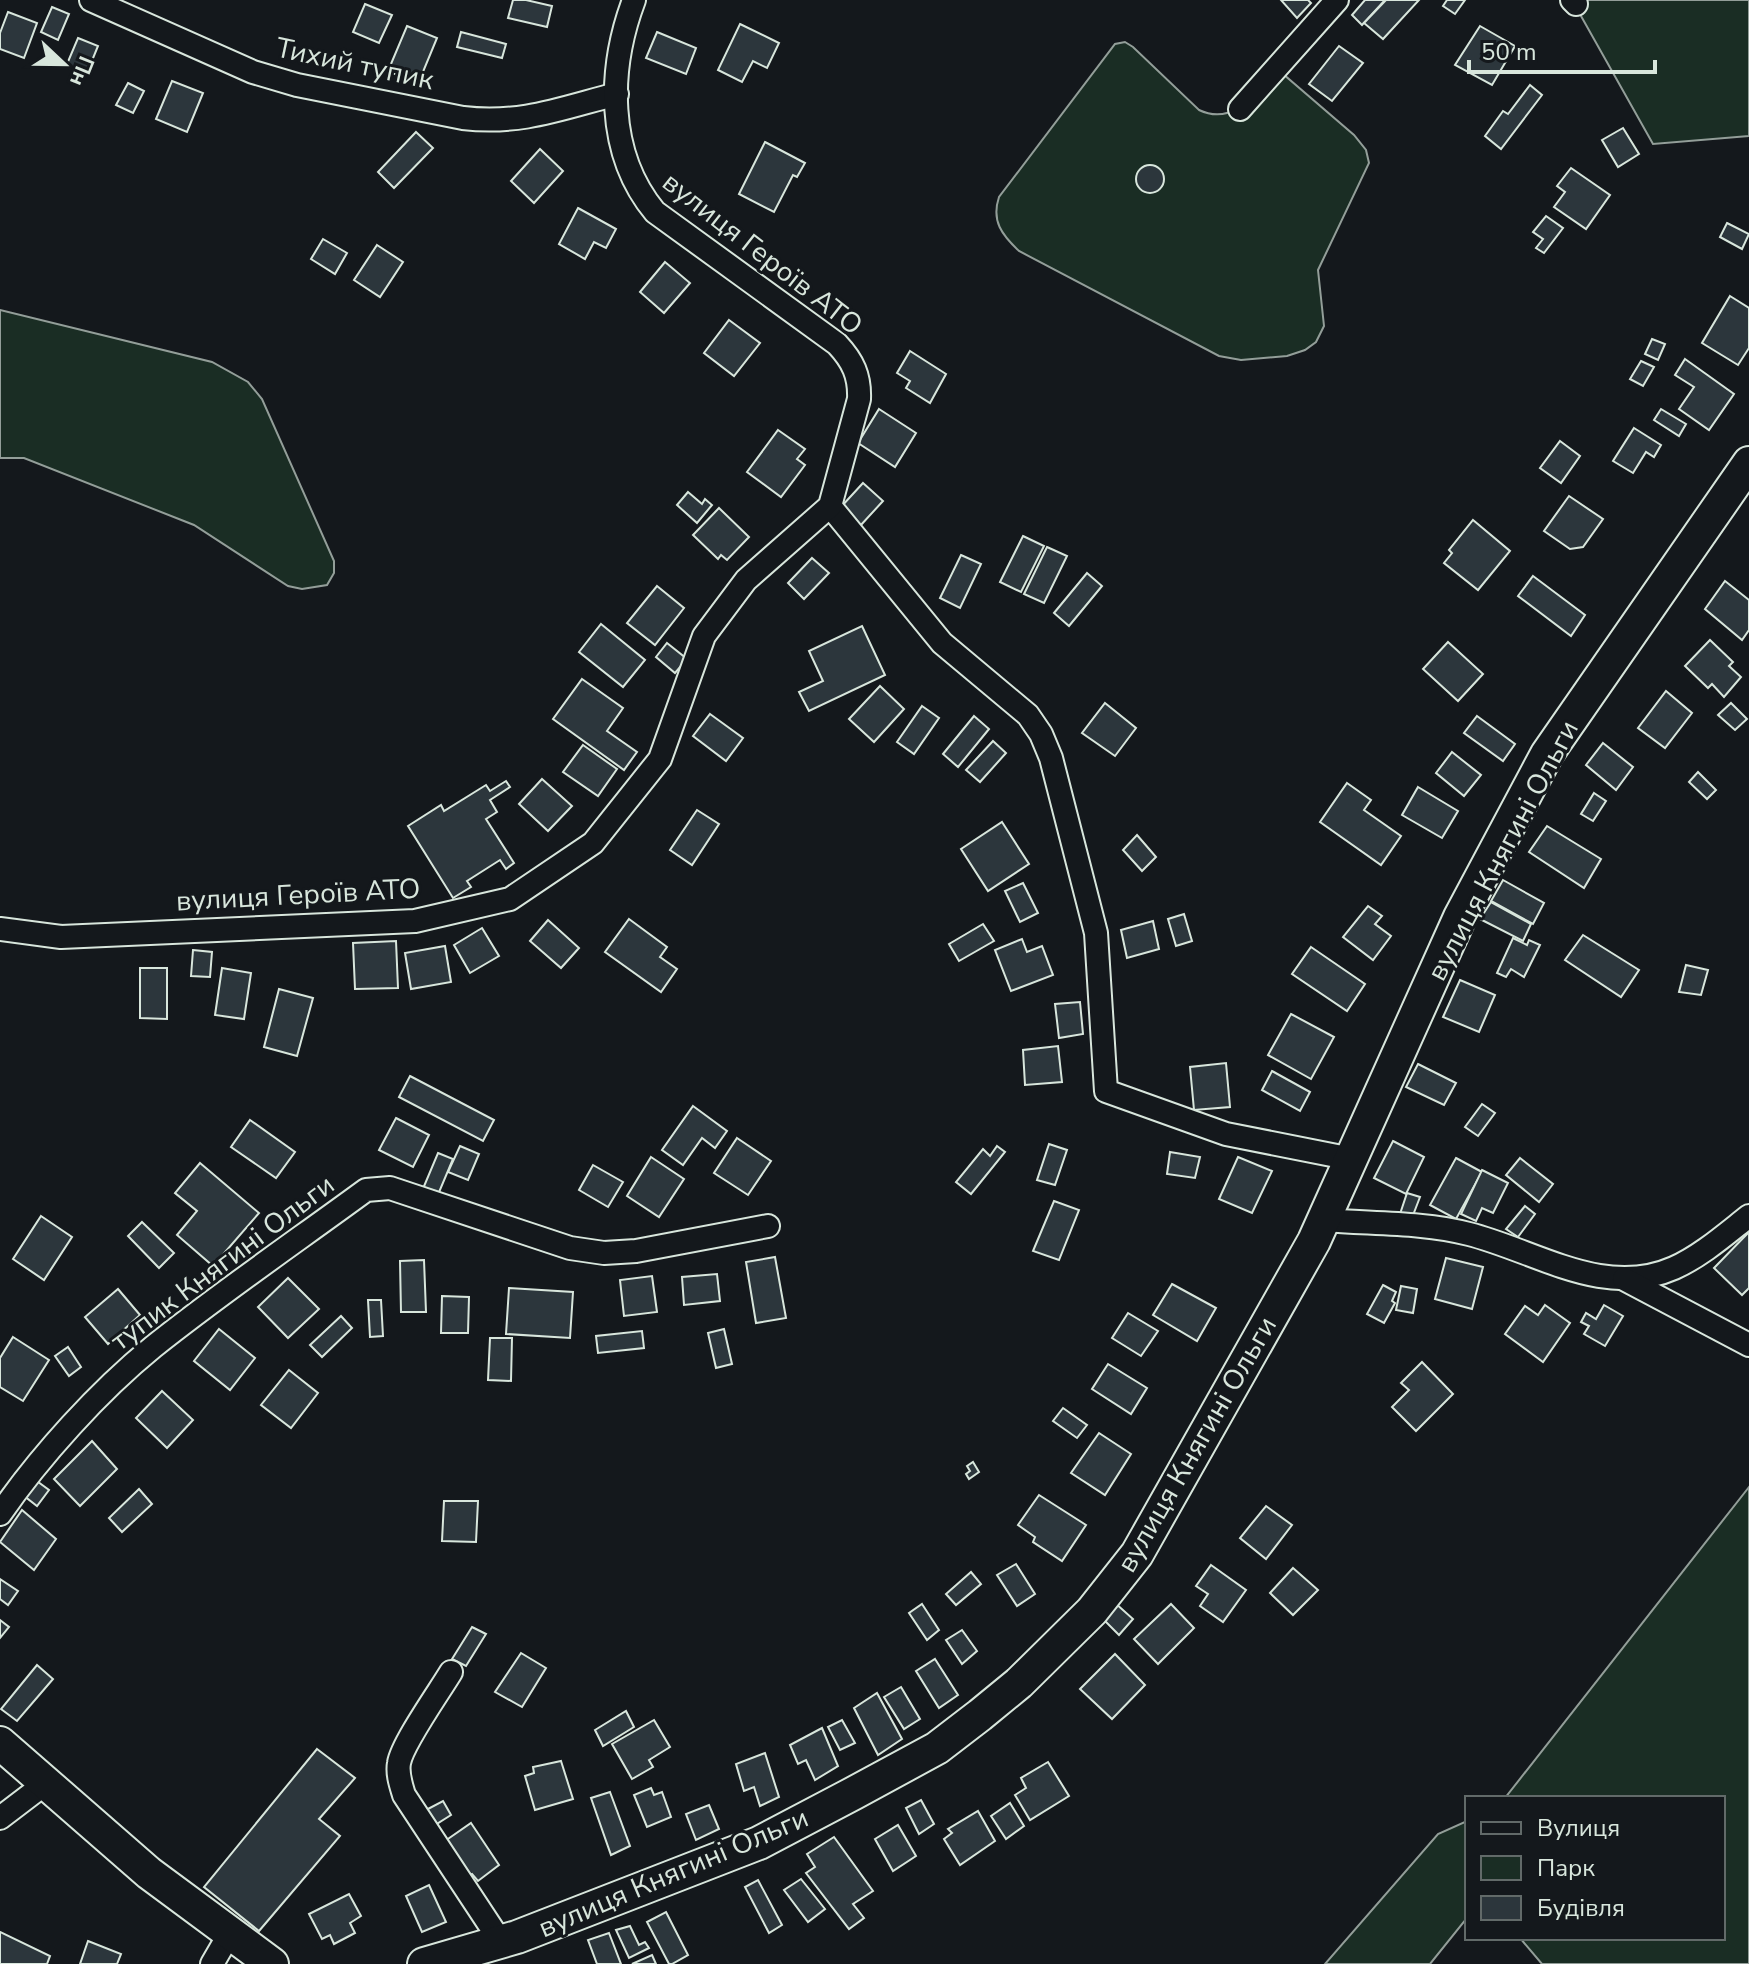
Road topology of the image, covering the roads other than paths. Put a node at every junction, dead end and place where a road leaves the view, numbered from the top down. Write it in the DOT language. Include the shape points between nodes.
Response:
graph roads {
  1 [pos="91,0"];
  2 [pos="634,0"];
  3 [pos="1337,0"];
  4 [pos="617,94"];
  5 [pos="1240,109"];
  6 [pos="1749,463"];
  7 [pos="830,506"];
  8 [pos="0,929"];
  9 [pos="1352,1159"];
  10 [pos="1749,1216"];
  11 [pos="1324,1220"];
  12 [pos="768,1226"];
  13 [pos="1623,1278"];
  14 [pos="1749,1345"];
  15 [pos="0,1514"];
  16 [pos="451,1672"];
  17 [pos="0,1743"];
  18 [pos="46,1783"];
  19 [pos="0,1818"];
  20 [pos="230,1933"];
  21 [pos="501,1942"];
  22 [pos="212,1964"];
  23 [pos="272,1964"];
  24 [pos="424,1964"];
  1 -- 4 [label="street, Тихий тупик" via="253,72 463,118 518,120"];
  2 -- 4 [label="street, вулиця Героїв АТО"];
  3 -- 5 [label="street"];
  4 -- 7 [label="street, вулиця Героїв АТО" via="621,150 639,193 655,212 837,344 851,360 859,399"];
  6 -- 9 [label="street, вулиця Княгині Ольги" via="1547,754 1460,917"];
  7 -- 8 [label="street, вулиця Героїв АТО" via="746,580 704,636 660,759 593,843 510,899 415,921 61,937"];
  7 -- 9 [label="street" via="942,643 1028,715 1041,734 1096,933 1106,1091 1226,1134"];
  9 -- 11 [label="street, вулиця Княгині Ольги"];
  10 -- 13 [label="street" via="1677,1267"];
  11 -- 13 [label="street" via="1454,1230 1587,1274"];
  11 -- 21 [label="street, вулиця Княгині Ольги" via="1137,1554 1092,1611 1019,1683 937,1748 759,1843"];
  12 -- 15 [label="street, тупик Княгині Ольги" via="604,1253 570,1248 390,1188 366,1190 151,1348 59,1441"];
  13 -- 14 [label="street"];
  16 -- 21 [label="street, вулиця Княгині Ольги" via="399,1761 399,1777 404,1795"];
  17 -- 18 [label="street"];
  18 -- 19 [label="street"];
  18 -- 20 [label="street" via="149,1873"];
  20 -- 22 [label="street"];
  20 -- 23 [label="street"];
  21 -- 24 [label="street, вулиця Княгині Ольги"];
}
